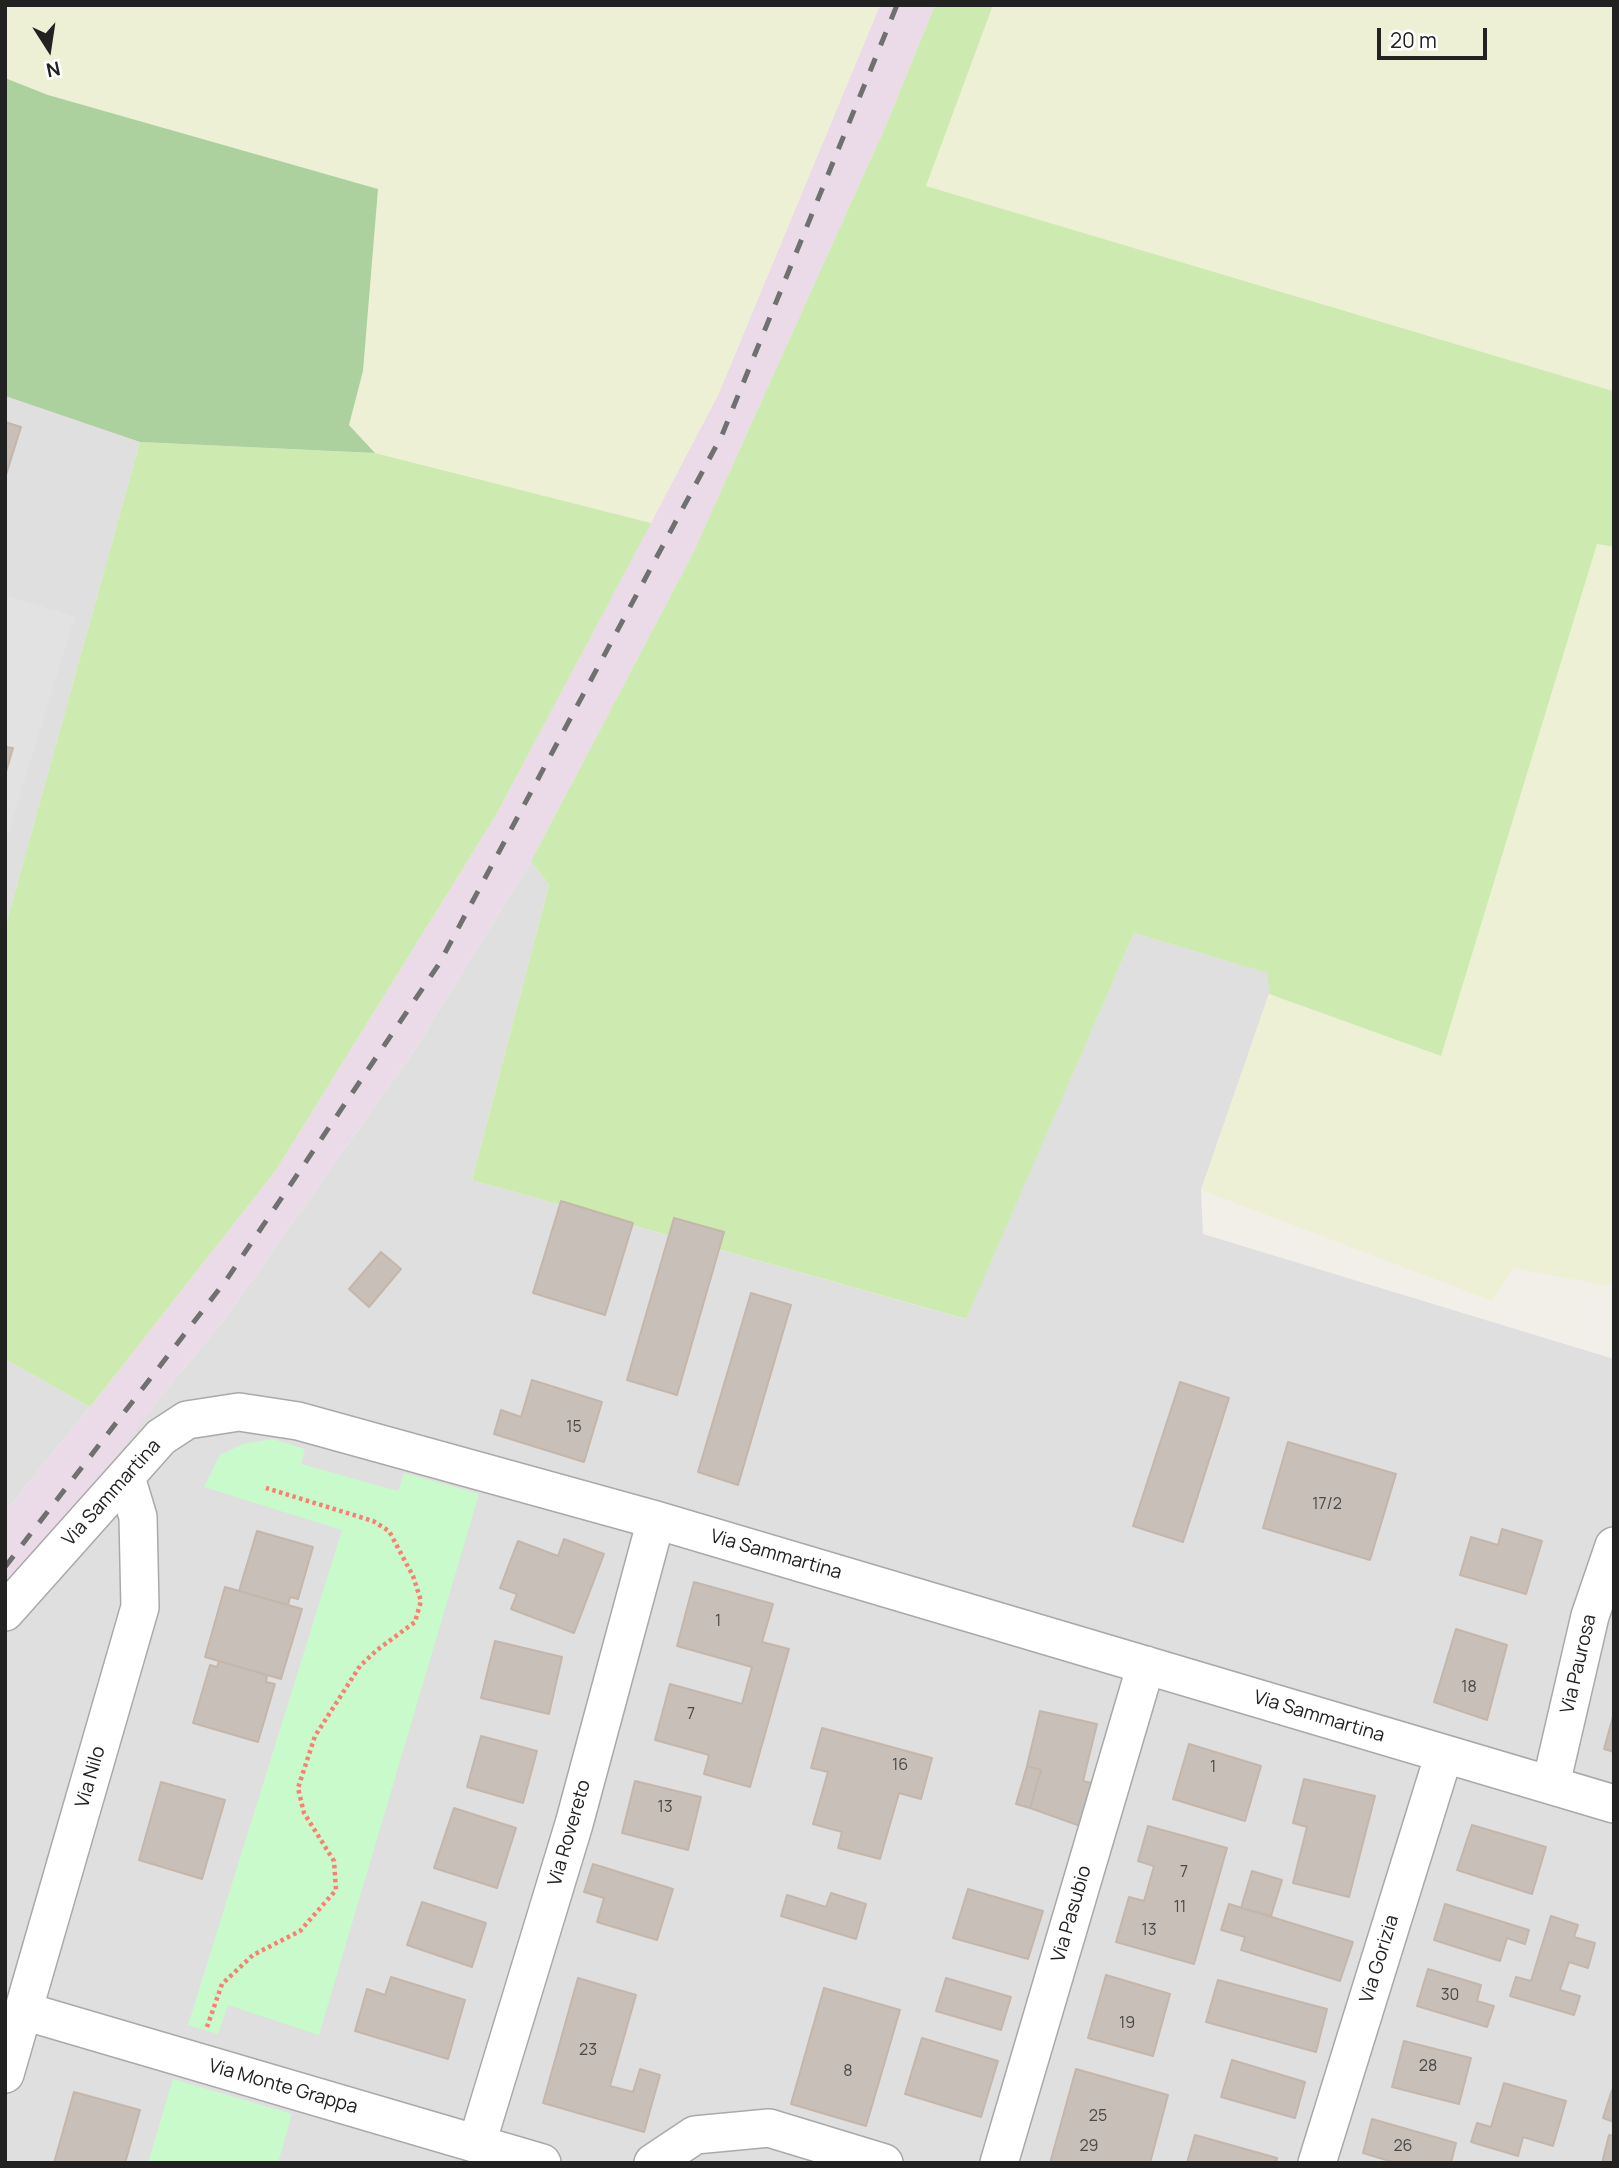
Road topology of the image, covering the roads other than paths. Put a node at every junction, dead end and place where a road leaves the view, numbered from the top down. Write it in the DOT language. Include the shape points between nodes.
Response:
graph roads {
  1 [pos="126,1477"];
  2 [pos="656,1520"];
  3 [pos="1614,1546"];
  4 [pos="5,1612"];
  5 [pos="1146,1664"];
  6 [pos="1444,1754"];
  7 [pos="1551,1784"];
  8 [pos="1614,1804"];
  9 [pos="24,2011"];
  10 [pos="5,2074"];
  11 [pos="477,2143"];
  12 [pos="542,2163"];
  13 [pos="653,2163"];
  14 [pos="884,2163"];
  15 [pos="999,2163"];
  16 [pos="1317,2163"];
  1 -- 2 [label="street, Via Sammartina" via="161,1437 187,1420 239,1412 298,1420"];
  1 -- 4 [label="street, Via Sammartina"];
  1 -- 9 [label="street, Via Nilo" via="138,1517 140,1607"];
  2 -- 5 [label="street, Via Sammartina"];
  2 -- 11 [label="street, Via Rovereto" via="574,1824"];
  3 -- 7 [label="street, Via Paurosa" via="1590,1616"];
  5 -- 6 [label="street, Via Sammartina"];
  5 -- 15 [label="street, Via Pasubio"];
  6 -- 7 [label="street, Via Sammartina"];
  6 -- 16 [label="street, Via Gorizia"];
  7 -- 8 [label="street, Via Sammartina"];
  9 -- 10 [label="street, Via Nilo"];
  9 -- 11 [label="street, Via Monte Grappa"];
  11 -- 12 [label="street, Via Monte Grappa"];
  13 -- 14 [label="street" via="695,2135 769,2129"];
}
